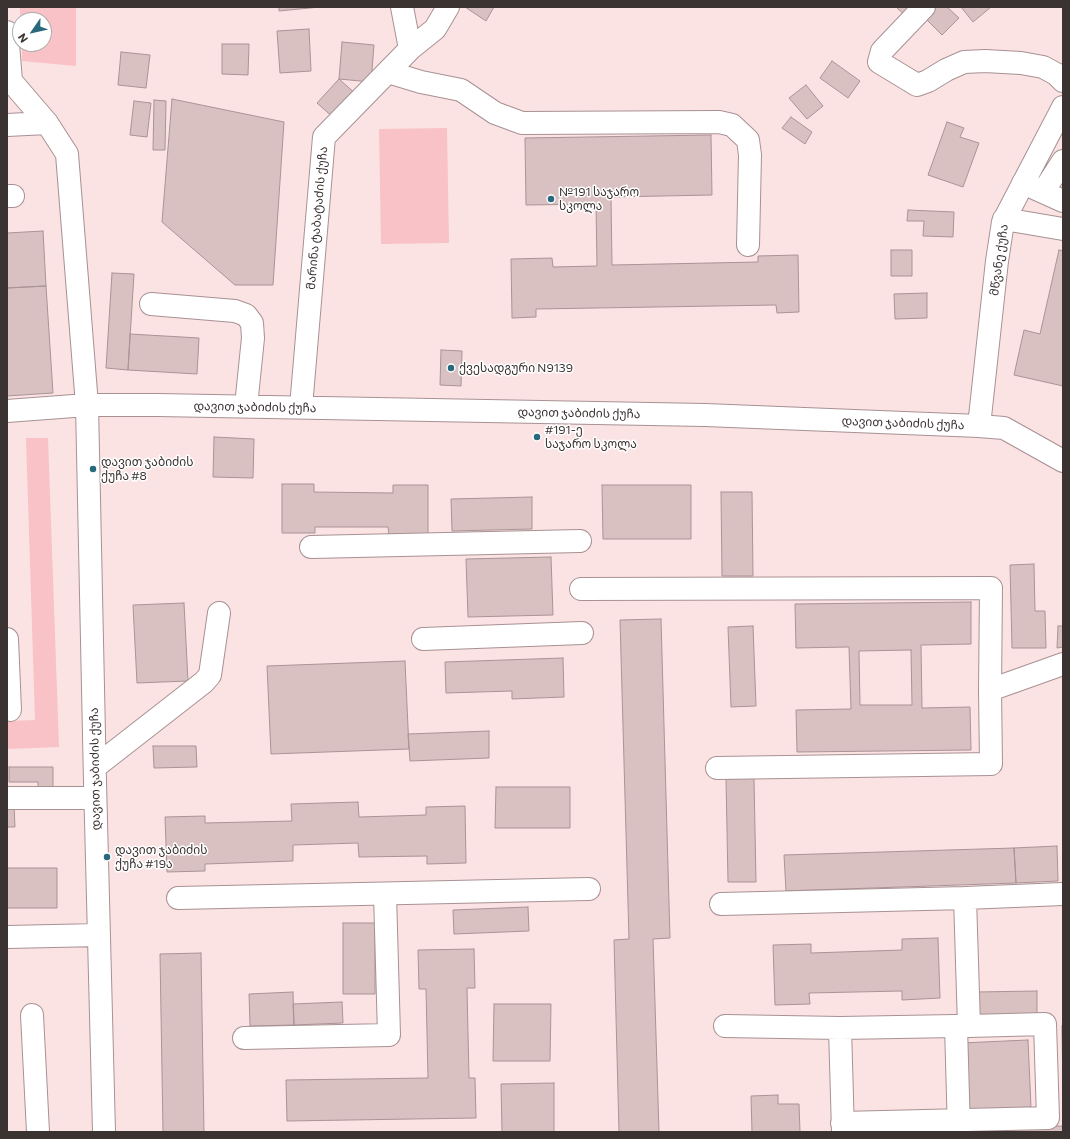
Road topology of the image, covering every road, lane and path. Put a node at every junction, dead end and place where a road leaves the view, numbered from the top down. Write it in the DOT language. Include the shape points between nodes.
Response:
graph roads {
  1 [pos="402,7"];
  2 [pos="448,7"];
  3 [pos="924,7"];
  4 [pos="7,32"];
  5 [pos="410,49"];
  6 [pos="388,72"];
  7 [pos="1063,81"];
  8 [pos="1063,107"];
  9 [pos="47,123"];
  10 [pos="7,125"];
  11 [pos="1063,161"];
  12 [pos="1023,183"];
  13 [pos="1043,192"];
  14 [pos="1063,201"];
  15 [pos="1004,219"];
  16 [pos="1063,229"];
  17 [pos="748,245"];
  18 [pos="152,304"];
  19 [pos="87,405"];
  20 [pos="246,406"];
  21 [pos="301,407"];
  22 [pos="7,411"];
  23 [pos="979,426"];
  24 [pos="1060,453"];
  25 [pos="580,541"];
  26 [pos="311,547"];
  27 [pos="581,589"];
  28 [pos="219,613"];
  29 [pos="582,633"];
  30 [pos="7,639"];
  31 [pos="423,639"];
  32 [pos="1063,664"];
  33 [pos="990,690"];
  34 [pos="10,710"];
  35 [pos="95,767"];
  36 [pos="717,768"];
  37 [pos="7,798"];
  38 [pos="96,798"];
  39 [pos="589,889"];
  40 [pos="385,894"];
  41 [pos="1063,894"];
  42 [pos="178,898"];
  43 [pos="965,898"];
  44 [pos="721,904"];
  45 [pos="99,935"];
  46 [pos="7,937"];
  47 [pos="32,1015"];
  48 [pos="725,1026"];
  49 [pos="962,1026"];
  50 [pos="840,1028"];
  51 [pos="244,1038"];
  52 [pos="959,1126"];
  53 [pos="842,1127"];
  54 [pos="38,1132"];
  55 [pos="104,1132"];
  1 -- 5 [label="street"];
  2 -- 5 [label="street, მარინა ტაბატაძის ქუჩა" via="435,29"];
  3 -- 7 [label="street" via="882,51 879,62 917,85 964,62 985,61 1043,67"];
  4 -- 9 [label="street, დავით ჯაბიძის ქუჩა" via="10,80"];
  5 -- 6 [label="street, მარინა ტაბატაძის ქუჩა"];
  6 -- 17 [label="street" via="461,90 495,113 522,122 719,122 732,125 748,140"];
  6 -- 21 [label="street, მარინა ტაბატაძის ქუჩა" via="324,137"];
  8 -- 12 [label="street, მწვანე ქუჩა"];
  9 -- 10 [label="street"];
  9 -- 19 [label="street, დავით ჯაბიძის ქუჩა" via="67,154"];
  11 -- 13 [label="street"];
  12 -- 13 [label="street"];
  12 -- 15 [label="street, მწვანე ქუჩა"];
  13 -- 14 [label="street"];
  15 -- 16 [label="street"];
  15 -- 23 [label="street, მწვანე ქუჩა"];
  18 -- 20 [label="street" via="235,311 246,315 252,324 252,338"];
  19 -- 20 [label="street, დავით ჯაბიძის ქუჩა"];
  19 -- 22 [label="street"];
  19 -- 35 [label="street, დავით ჯაბიძის ქუჩა"];
  20 -- 21 [label="street, დავით ჯაბიძის ქუჩა"];
  21 -- 23 [label="street, დავით ჯაბიძის ქუჩა" via="705,415"];
  23 -- 24 [label="street, დავით ჯაბიძის ქუჩა" via="1004,428"];
  25 -- 26 [label="street"];
  27 -- 33 [label="street" via="991,588"];
  28 -- 35 [label="street" via="210,675"];
  29 -- 31 [label="street"];
  30 -- 34 [label="street"];
  32 -- 33 [label="street"];
  33 -- 36 [label="street" via="991,764"];
  35 -- 38 [label="street, დავით ჯაბიძის ქუჩა"];
  37 -- 38 [label="street"];
  38 -- 45 [label="street, დავით ჯაბიძის ქუჩა"];
  39 -- 40 [label="street"];
  40 -- 42 [label="street"];
  40 -- 51 [label="street" via="389,1035"];
  41 -- 43 [label="street"];
  43 -- 44 [label="street"];
  43 -- 49 [label="street"];
  45 -- 46 [label="street"];
  45 -- 55 [label="street, დავით ჯაბიძის ქუჩა"];
  47 -- 54 [label="street"];
  48 -- 50 [label="street"];
  49 -- 50 [label="street"];
  49 -- 52 [label="street"];
  49 -- 52 [label="street" via="1045,1024 1048,1118"];
  50 -- 53 [label="street"];
  52 -- 53 [label="street"];
}
